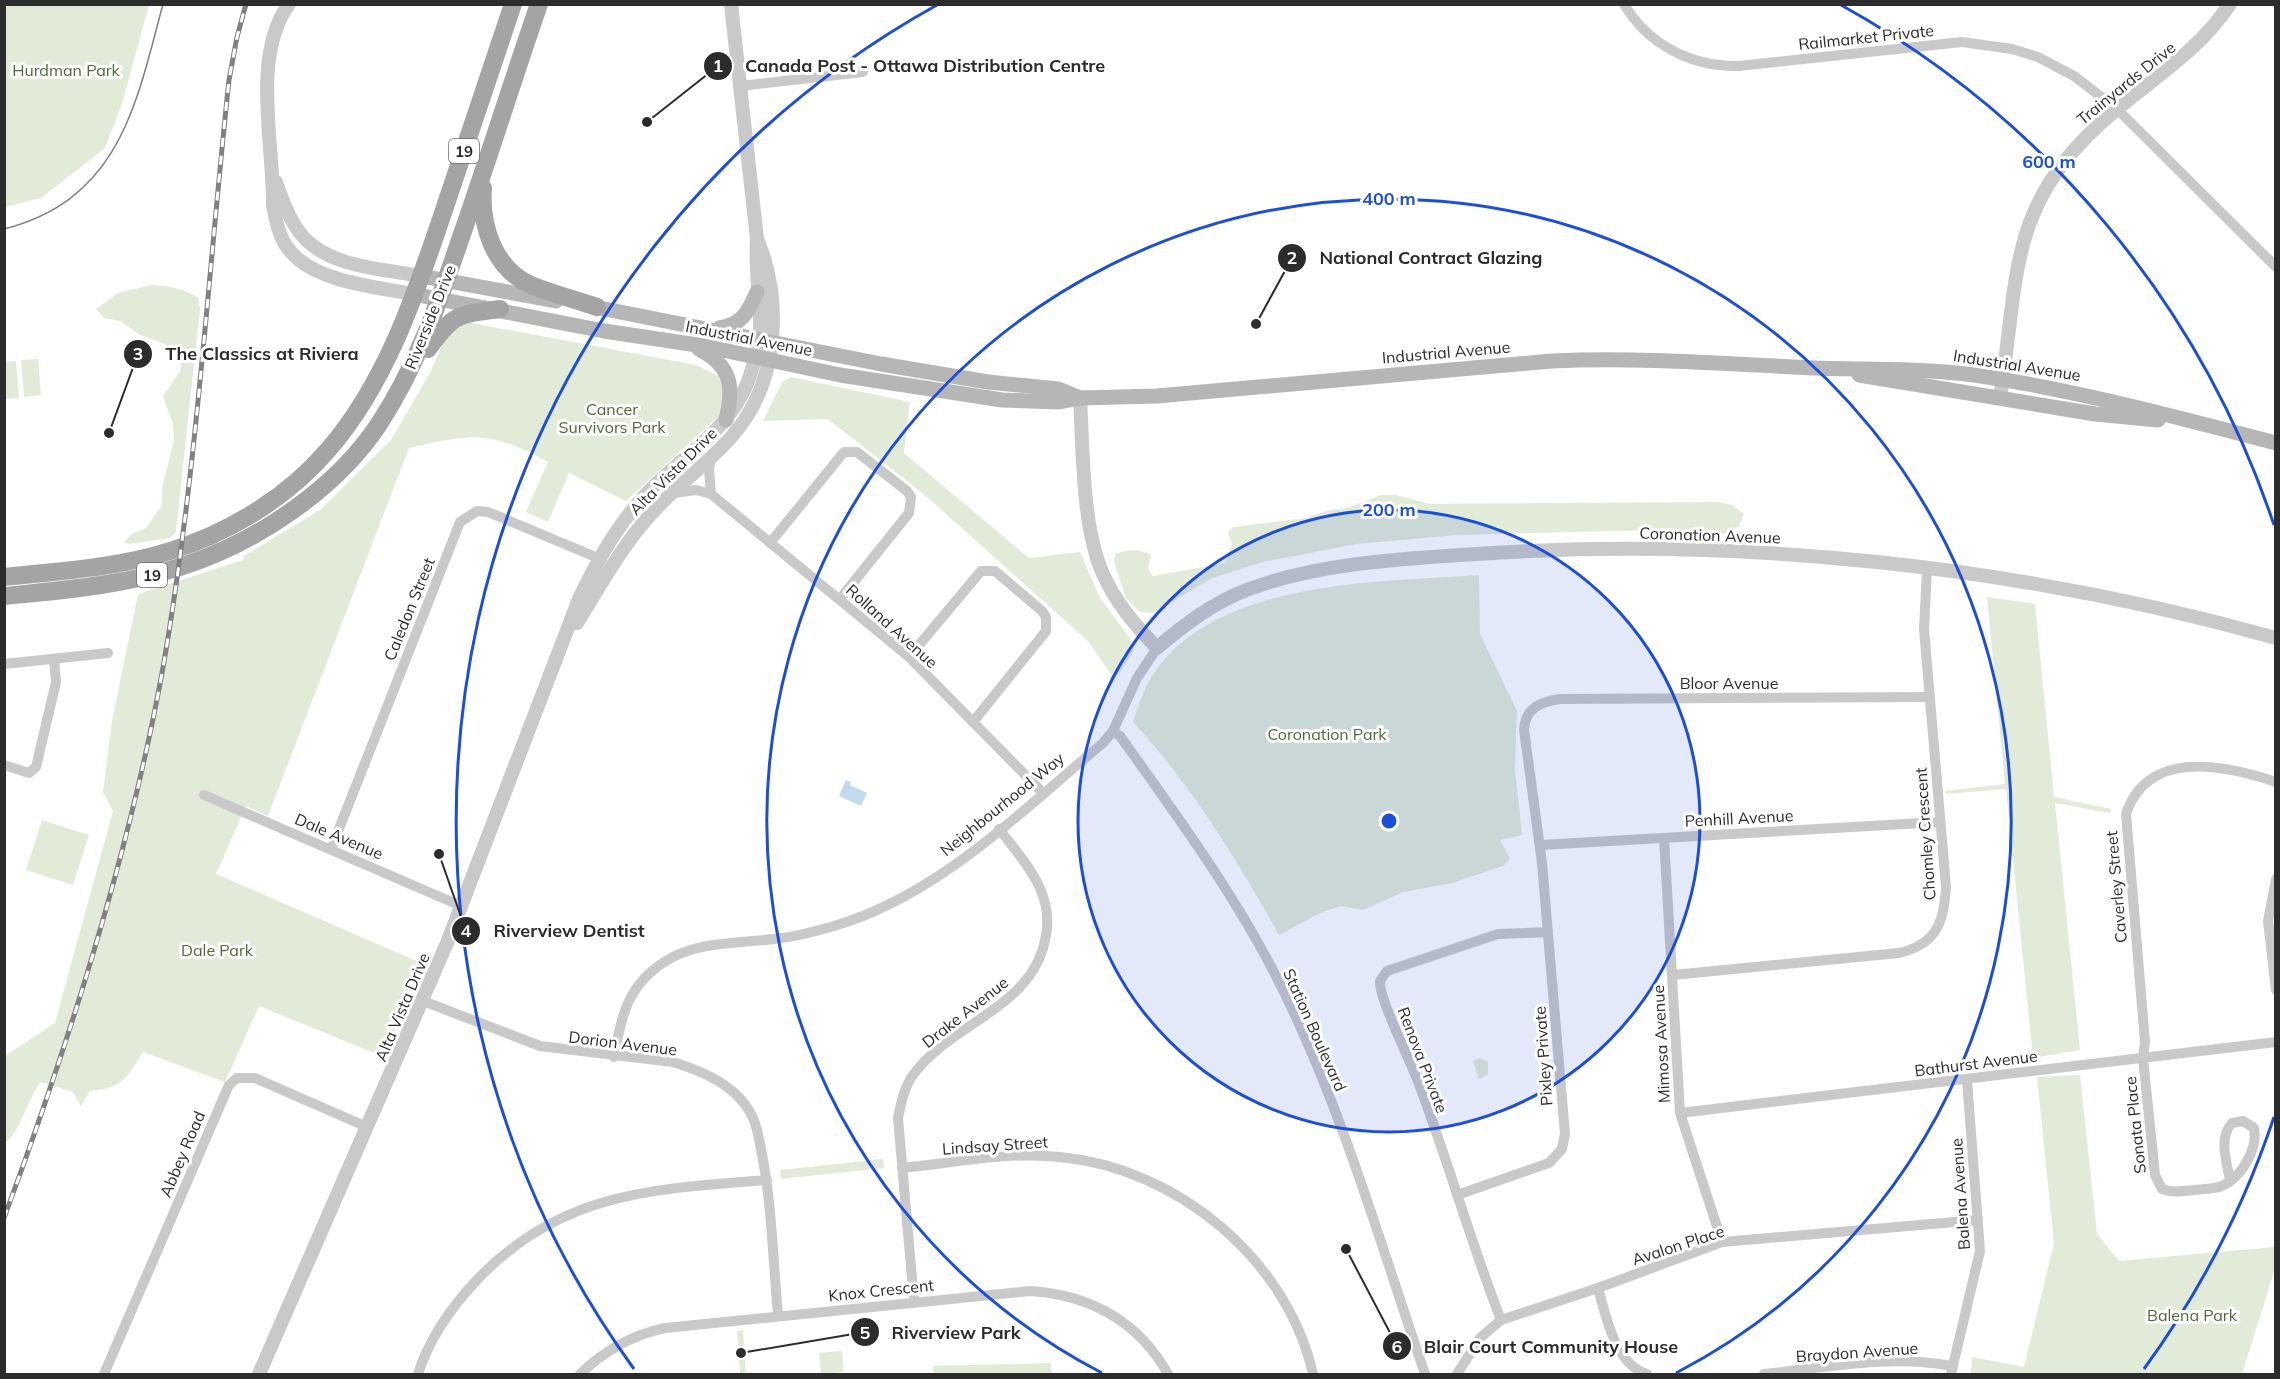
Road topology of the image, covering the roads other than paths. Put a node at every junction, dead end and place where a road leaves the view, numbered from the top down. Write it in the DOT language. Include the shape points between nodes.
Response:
graph roads {
  1 [pos="289,4"];
  2 [pos="513,4"];
  3 [pos="539,4"];
  4 [pos="730,4"];
  5 [pos="1624,4"];
  6 [pos="2230,4"];
  7 [pos="863,72"];
  8 [pos="740,86"];
  9 [pos="2117,109"];
  10 [pos="485,165"];
  11 [pos="273,175"];
  12 [pos="757,239"];
  13 [pos="2276,267"];
  14 [pos="421,276"];
  15 [pos="446,281"];
  16 [pos="757,291"];
  17 [pos="413,294"];
  18 [pos="440,299"];
  19 [pos="597,307"];
  20 [pos="500,309"];
  21 [pos="713,329"];
  22 [pos="670,341"];
  23 [pos="766,341"];
  24 [pos="762,359"];
  25 [pos="1816,368"];
  26 [pos="2002,380"];
  27 [pos="404,382"];
  28 [pos="1080,398"];
  29 [pos="2000,398"];
  30 [pos="726,420"];
  31 [pos="2209,426"];
  32 [pos="2276,443"];
  33 [pos="711,457"];
  34 [pos="674,493"];
  35 [pos="711,494"];
  36 [pos="770,543"];
  37 [pos="598,558"];
  38 [pos="1928,569"];
  39 [pos="4,577"];
  40 [pos="4,596"];
  41 [pos="840,599"];
  42 [pos="2276,638"];
  43 [pos="562,647"];
  44 [pos="1157,648"];
  45 [pos="108,653"];
  46 [pos="909,657"];
  47 [pos="54,659"];
  48 [pos="4,664"];
  49 [pos="1929,697"];
  50 [pos="1532,708"];
  51 [pos="973,722"];
  52 [pos="1113,731"];
  53 [pos="4,765"];
  54 [pos="2276,782"];
  55 [pos="1042,793"];
  56 [pos="204,795"];
  57 [pos="1940,822"];
  58 [pos="999,829"];
  59 [pos="1664,838"];
  60 [pos="1540,844"];
  61 [pos="331,849"];
  62 [pos="2276,879"];
  63 [pos="461,906"];
  64 [pos="1548,932"];
  65 [pos="1673,975"];
  66 [pos="2276,990"];
  67 [pos="423,1001"];
  68 [pos="2276,1042"];
  69 [pos="614,1057"];
  70 [pos="2143,1058"];
  71 [pos="1966,1080"];
  72 [pos="1680,1113"];
  73 [pos="367,1127"];
  74 [pos="902,1168"];
  75 [pos="767,1180"];
  76 [pos="2230,1181"];
  77 [pos="1456,1195"];
  78 [pos="1978,1220"];
  79 [pos="1722,1242"];
  80 [pos="1598,1288"];
  81 [pos="914,1301"];
  82 [pos="778,1315"];
  83 [pos="1501,1320"];
  84 [pos="1951,1370"];
  85 [pos="104,1374"];
  86 [pos="259,1374"];
  87 [pos="418,1374"];
  88 [pos="579,1374"];
  89 [pos="1168,1374"];
  90 [pos="1313,1374"];
  91 [pos="1425,1374"];
  92 [pos="1457,1374"];
  93 [pos="1647,1374"];
  94 [pos="1764,1374"];
  1 -- 11 [label="street" via="273,33 270,51 268,104"];
  2 -- 14 [label="main road, Riverside Drive / 19"];
  3 -- 10 [label="main road, Riverside Drive / 19"];
  4 -- 8 [label="street"];
  5 -- 9 [label="street, Railmarket Private" via="1647,34 1681,55 1707,64 1739,66 1924,45 1977,44 2026,53 2051,63 2087,84"];
  6 -- 9 [label="street, Trainyards Drive" via="2186,56"];
  7 -- 8 [label="street"];
  8 -- 12 [label="street"];
  9 -- 13 [label="street, Railmarket Private"];
  9 -- 26 [label="street, Trainyards Drive" via="2064,160 2031,215 2019,255"];
  10 -- 15 [label="main road, Riverside Drive / 19"];
  10 -- 19 [label="main road" via="483,217 501,260 519,279 531,285"];
  11 -- 14 [label="street" via="295,225 315,246 349,262"];
  11 -- 17 [label="street" via="277,226 292,254 334,277"];
  12 -- 16 [label="street"];
  12 -- 23 [label="street" via="768,267"];
  14 -- 15 [label="main road, Industrial Avenue"];
  14 -- 17 [label="main road, Riverside Drive / 19"];
  15 -- 18 [label="main road, Riverside Drive / 19"];
  15 -- 19 [label="main road, Industrial Avenue"];
  16 -- 21 [label="main road" via="744,317 729,327"];
  16 -- 23 [label="street"];
  17 -- 18 [label="main road, Industrial Avenue"];
  17 -- 39 [label="main road, Riverside Drive / 19" via="376,376 341,434 308,471 264,505 210,535 151,556 113,565"];
  18 -- 20 [label="main road, Industrial Avenue"];
  18 -- 27 [label="main road, Riverside Drive / 19"];
  19 -- 21 [label="main road, Industrial Avenue"];
  20 -- 22 [label="main road, Industrial Avenue"];
  20 -- 27 [label="main road" via="460,315 446,324"];
  21 -- 23 [label="main road, Industrial Avenue"];
  22 -- 24 [label="main road, Industrial Avenue"];
  22 -- 30 [label="main road" via="699,349 721,366 731,393"];
  23 -- 24 [label="street, Alta Vista Drive"];
  23 -- 28 [label="main road, Industrial Avenue" via="905,369 1058,389"];
  24 -- 28 [label="main road, Industrial Avenue" via="1002,400 1059,402"];
  24 -- 30 [label="street, Alta Vista Drive"];
  24 -- 33 [label="street, Alta Vista Drive" via="760,391 750,412"];
  25 -- 26 [label="main road, Industrial Avenue" via="1904,368"];
  25 -- 28 [label="main road, Industrial Avenue" via="1605,359 1502,364 1184,394"];
  25 -- 29 [label="main road, Industrial Avenue"];
  26 -- 29 [label="street, Trainyards Drive"];
  26 -- 31 [label="main road, Industrial Avenue" via="2098,397"];
  27 -- 40 [label="main road, Riverside Drive / 19" via="378,425 327,482 236,543 185,566 139,578"];
  28 -- 44 [label="street" via="1095,548 1122,608"];
  29 -- 31 [label="main road, Industrial Avenue" via="2095,414"];
  30 -- 37 [label="street, Alta Vista Drive" via="650,489"];
  31 -- 32 [label="main road, Industrial Avenue"];
  33 -- 34 [label="street, Alta Vista Drive"];
  33 -- 35 [label="street"];
  34 -- 35 [label="street" via="696,490"];
  34 -- 43 [label="street, Alta Vista Drive" via="634,534"];
  35 -- 36 [label="street, Rolland Avenue"];
  36 -- 41 [label="street, Rolland Avenue"];
  36 -- 41 [label="street" via="844,452 857,452 907,491 911,497 909,513"];
  37 -- 43 [label="street, Alta Vista Drive"];
  37 -- 61 [label="street, Caledon Street" via="488,512 477,511 460,522"];
  38 -- 42 [label="street, Coronation Avenue" via="2108,598"];
  38 -- 44 [label="street, Coronation Avenue" via="1781,554 1646,549 1497,552 1392,561 1310,572 1249,589 1206,610"];
  38 -- 49 [label="street, Chomley Crescent" via="1924,629"];
  41 -- 46 [label="street, Rolland Avenue"];
  43 -- 63 [label="street, Alta Vista Drive"];
  44 -- 52 [label="street, Neighbourhood Way" via="1137,678"];
  45 -- 47 [label="street"];
  46 -- 51 [label="street, Rolland Avenue"];
  46 -- 51 [label="street" via="981,571 995,571 1042,611 1046,631"];
  47 -- 48 [label="street"];
  47 -- 53 [label="street" via="56,681 36,767 29,773"];
  49 -- 50 [label="street, Bloor Avenue" via="1560,699"];
  49 -- 57 [label="street, Chomley Crescent"];
  50 -- 60 [label="street, Pixley Private" via="1524,730"];
  51 -- 55 [label="street, Rolland Avenue"];
  52 -- 55 [label="street, Neighbourhood Way"];
  52 -- 91 [label="street, Station Boulevard" via="1181,821 1281,986 1352,1155"];
  54 -- 70 [label="street, Caverley Street" via="2212,765 2179,768 2155,776 2135,792 2126,814 2126,826 2145,1042"];
  55 -- 58 [label="street, Neighbourhood Way"];
  56 -- 61 [label="street, Dale Avenue"];
  57 -- 59 [label="street, Penhill Avenue"];
  57 -- 65 [label="street, Chomley Crescent" via="1945,912 1928,941 1916,949"];
  58 -- 69 [label="street, Neighbourhood Way" via="923,885 875,911 834,926 781,938 686,950 664,962 630,996"];
  58 -- 74 [label="street, Drake Avenue" via="1028,866 1044,898 1047,927 1042,956 1021,987 932,1055 913,1076 902,1097 898,1118"];
  59 -- 60 [label="street, Penhill Avenue"];
  59 -- 65 [label="street, Mimosa Avenue"];
  60 -- 64 [label="street, Pixley Private"];
  61 -- 63 [label="street, Dale Avenue"];
  62 -- 66 [label="street" via="2268,921"];
  63 -- 67 [label="street, Alta Vista Drive"];
  64 -- 77 [label="street, Pixley Private" via="1565,1134 1562,1149 1549,1163"];
  64 -- 77 [label="street, Renova Private" via="1498,934 1387,971 1380,981 1383,999 1421,1089"];
  65 -- 72 [label="street, Mimosa Avenue"];
  67 -- 69 [label="street, Dorion Avenue" via="540,1046"];
  67 -- 73 [label="street, Alta Vista Drive"];
  68 -- 70 [label="street, Bathurst Avenue"];
  69 -- 75 [label="street, Dorion Avenue" via="673,1062 721,1082 751,1114"];
  70 -- 71 [label="street, Bathurst Avenue"];
  70 -- 76 [label="street, Sonata Place" via="2158,1185 2176,1192 2218,1187"];
  71 -- 72 [label="street, Bathurst Avenue"];
  71 -- 78 [label="street, Balena Avenue"];
  72 -- 79 [label="street, Mimosa Avenue"];
  73 -- 85 [label="street, Abbey Road" via="255,1078 237,1078 229,1085"];
  73 -- 86 [label="street, Alta Vista Drive"];
  74 -- 81 [label="street, Drake Avenue"];
  74 -- 90 [label="street, Lindsay Street" via="998,1157 1060,1156 1124,1171 1172,1192 1212,1218 1263,1272 1290,1314"];
  75 -- 82 [label="street, Dorion Avenue"];
  75 -- 87 [label="street" via="633,1193 595,1204 538,1230 499,1258 465,1293 436,1332"];
  76 -- 76 [label="street" via="2226,1132 2232,1123 2243,1121 2254,1128 2254,1142 2246,1163"];
  77 -- 83 [label="street, Renova Private"];
  78 -- 79 [label="street, Avalon Place"];
  78 -- 84 [label="street, Balena Avenue" via="1980,1251"];
  79 -- 80 [label="street, Avalon Place"];
  80 -- 83 [label="street, Avalon Place"];
  80 -- 93 [label="street" via="1622,1354"];
  81 -- 82 [label="street, Knox Crescent"];
  81 -- 89 [label="street, Knox Crescent" via="1030,1291 1083,1300 1126,1323 1144,1339"];
  82 -- 88 [label="street, Knox Crescent" via="649,1331 609,1350"];
  83 -- 92 [label="street, Avalon Place" via="1480,1338"];
  84 -- 94 [label="street, Braydon Avenue" via="1928,1362 1893,1361"];
}
